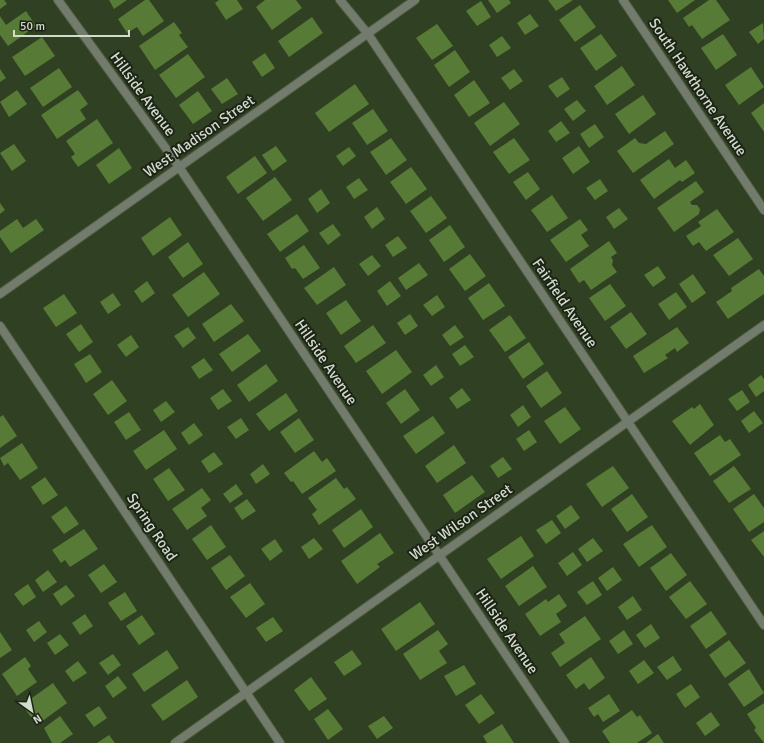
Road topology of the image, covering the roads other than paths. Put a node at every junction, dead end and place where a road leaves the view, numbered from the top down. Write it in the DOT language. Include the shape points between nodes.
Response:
graph roads {
  1 [pos="58,0"];
  2 [pos="340,0"];
  3 [pos="415,0"];
  4 [pos="623,0"];
  5 [pos="368,34"];
  6 [pos="179,167"];
  7 [pos="764,210"];
  8 [pos="0,294"];
  9 [pos="764,325"];
  10 [pos="0,326"];
  11 [pos="628,422"];
  12 [pos="439,555"];
  13 [pos="764,625"];
  14 [pos="246,692"];
  15 [pos="175,743"];
  16 [pos="280,743"];
  17 [pos="565,743"];
  1 -- 6 [label="street, Hillside Avenue"];
  2 -- 5 [label="street, Fairfield Avenue"];
  3 -- 5 [label="street, West Madison Street"];
  4 -- 7 [label="street, South Hawthorne Avenue"];
  5 -- 6 [label="street, West Madison Street"];
  5 -- 11 [label="street, Fairfield Avenue"];
  6 -- 8 [label="street, West Madison Street"];
  6 -- 12 [label="street, Hillside Avenue"];
  9 -- 11 [label="street, West Wilson Street"];
  10 -- 14 [label="street, Spring Road"];
  11 -- 12 [label="street, West Wilson Street"];
  11 -- 13 [label="street, Fairfield Avenue"];
  12 -- 14 [label="street, West Wilson Street"];
  12 -- 17 [label="street, Hillside Avenue"];
  14 -- 15 [label="street, West Wilson Street"];
  14 -- 16 [label="street, Spring Road"];
}
